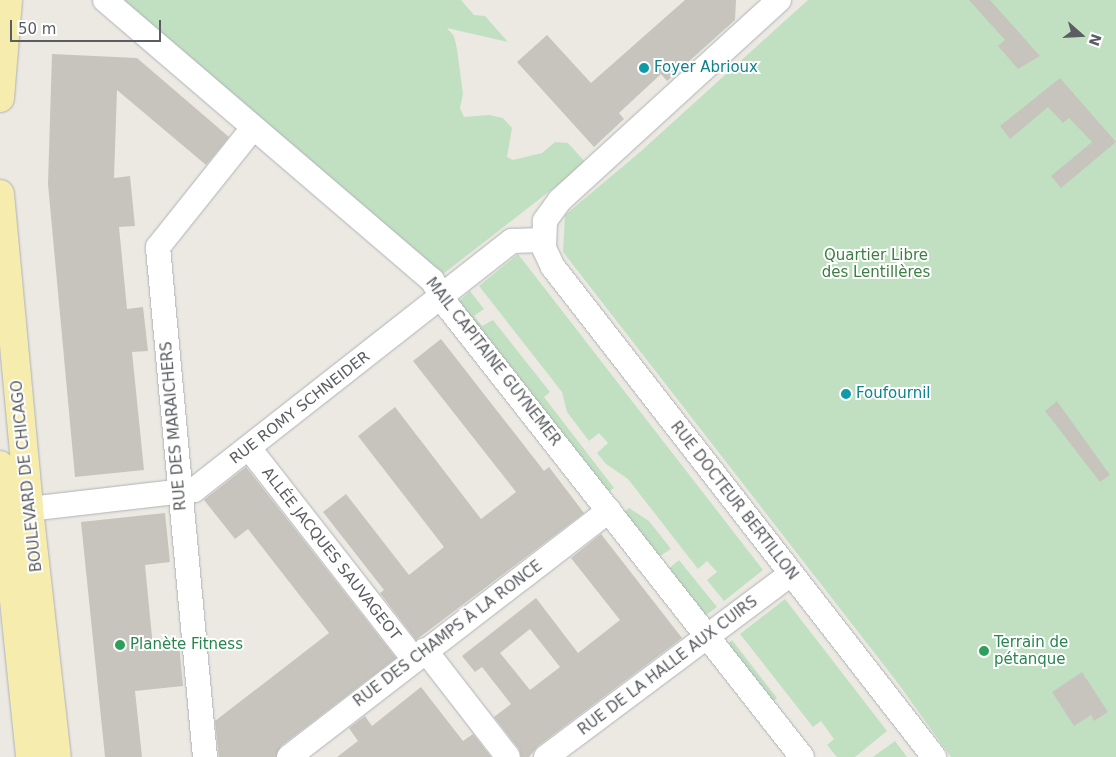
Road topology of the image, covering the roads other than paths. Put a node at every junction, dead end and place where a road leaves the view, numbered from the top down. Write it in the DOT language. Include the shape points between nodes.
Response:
graph roads {
  1 [pos="8,0"];
  2 [pos="106,0"];
  3 [pos="779,0"];
  4 [pos="0,98"];
  5 [pos="253,128"];
  6 [pos="0,194"];
  7 [pos="543,240"];
  8 [pos="442,296"];
  9 [pos="248,448"];
  10 [pos="0,465"];
  11 [pos="179,493"];
  12 [pos="29,509"];
  13 [pos="609,511"];
  14 [pos="790,574"];
  15 [pos="707,637"];
  16 [pos="420,655"];
  17 [pos="30,757"];
  18 [pos="57,757"];
  19 [pos="204,757"];
  20 [pos="289,757"];
  21 [pos="508,757"];
  22 [pos="546,757"];
  23 [pos="802,757"];
  24 [pos="934,757"];
  1 -- 4 [label="main road"];
  2 -- 5 [label="street, MAIL CAPITAINE GUYNEMER"];
  3 -- 7 [label="street" via="560,200 545,221"];
  5 -- 8 [label="street, MAIL CAPITAINE GUYNEMER" via="432,280"];
  5 -- 11 [label="street, RUE DES MARAICHERS" via="158,247"];
  6 -- 12 [label="main road, BOULEVARD DE CHICAGO"];
  7 -- 8 [label="street, RUE ROMY SCHNEIDER" via="512,241"];
  7 -- 14 [label="street, RUE DOCTEUR BERTILLON" via="553,267"];
  8 -- 9 [label="street, RUE ROMY SCHNEIDER"];
  8 -- 13 [label="street, MAIL CAPITAINE GUYNEMER"];
  9 -- 11 [label="street, RUE ROMY SCHNEIDER" via="194,490"];
  9 -- 16 [label="street, ALLÉE JACQUES SAUVAGEOT"];
  10 -- 17 [label="main road, BOULEVARD DE CHICAGO"];
  11 -- 12 [label="street, RUE ROMY SCHNEIDER"];
  11 -- 19 [label="street, RUE DES MARAICHERS"];
  12 -- 18 [label="main road, BOULEVARD DE CHICAGO"];
  13 -- 15 [label="street, MAIL CAPITAINE GUYNEMER"];
  13 -- 16 [label="street, RUE DES CHAMPS À LA RONCE"];
  14 -- 15 [label="street, RUE DE LA HALLE AUX CUIRS"];
  14 -- 24 [label="street, RUE DOCTEUR BERTILLON"];
  15 -- 22 [label="street, RUE DE LA HALLE AUX CUIRS"];
  15 -- 23 [label="street, MAIL CAPITAINE GUYNEMER"];
  16 -- 20 [label="street, RUE DES CHAMPS À LA RONCE"];
  16 -- 21 [label="street, ALLÉE JACQUES SAUVAGEOT"];
}
